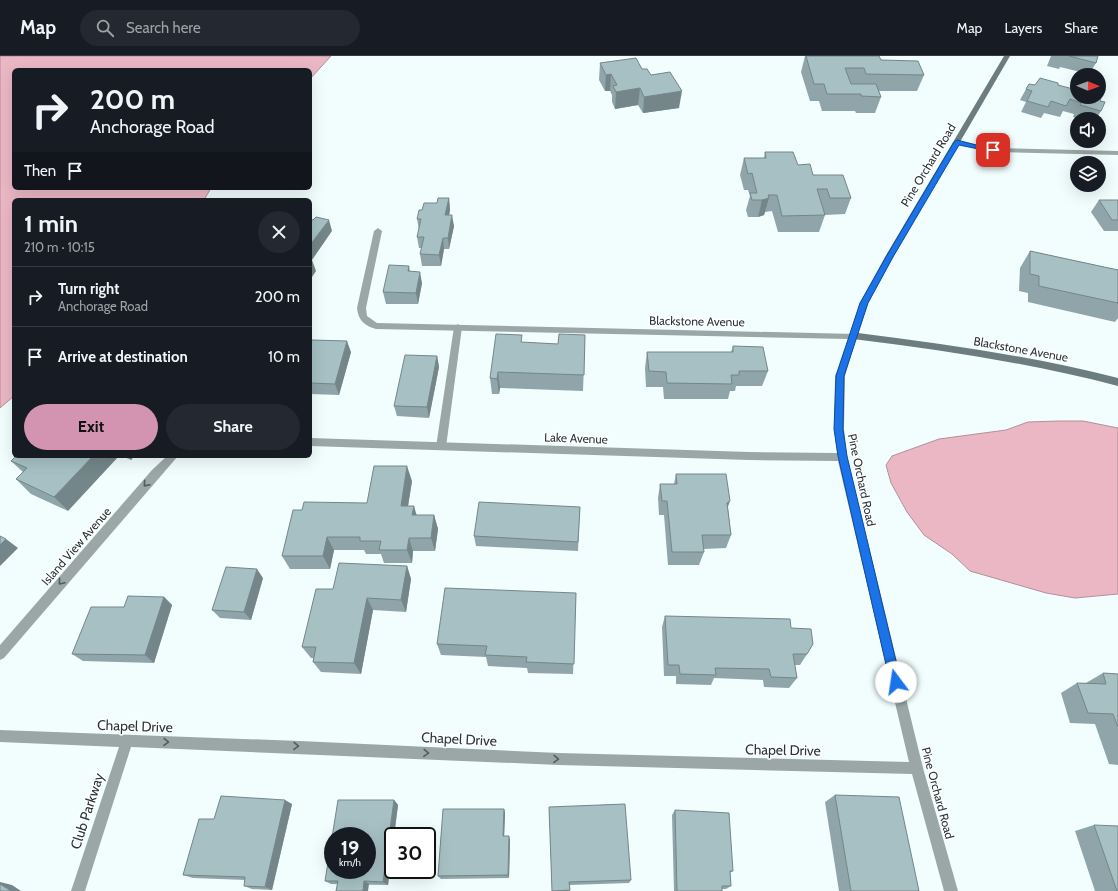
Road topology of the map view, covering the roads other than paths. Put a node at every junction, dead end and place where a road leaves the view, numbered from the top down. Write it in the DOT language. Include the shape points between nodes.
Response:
graph roads {
  1 [pos="1007,56"];
  2 [pos="957,142"];
  3 [pos="1118,153"];
  4 [pos="378,230"];
  5 [pos="458,327"];
  6 [pos="854,336"];
  7 [pos="1118,382"];
  8 [pos="312,442"];
  9 [pos="442,447"];
  10 [pos="842,456"];
  11 [pos="171,458"];
  12 [pos="0,654"];
  13 [pos="0,736"];
  14 [pos="127,740"];
  15 [pos="917,768"];
  16 [pos="78,891"];
  17 [pos="952,891"];
  1 -- 2 [label="main road, Pine Orchard Road"];
  2 -- 3 [label="street" via="993,150"];
  2 -- 6 [label="main road, Pine Orchard Road" via="864,303"];
  4 -- 5 [label="street, Blackstone Avenue" via="362,303 362,314 366,322 376,326"];
  5 -- 6 [label="street, Blackstone Avenue"];
  5 -- 9 [label="street"];
  6 -- 7 [label="main road, Blackstone Avenue" via="1022,360"];
  6 -- 10 [label="street, Pine Orchard Road" via="840,376 838,429"];
  8 -- 9 [label="street, Lake Avenue"];
  9 -- 10 [label="street, Lake Avenue" via="749,456"];
  10 -- 15 [label="street, Pine Orchard Road"];
  11 -- 12 [label="street, Island View Avenue, one-way"];
  13 -- 14 [label="street, Chapel Drive"];
  14 -- 15 [label="street, Chapel Drive, one-way" via="559,759"];
  14 -- 16 [label="street, Club Parkway"];
  15 -- 17 [label="street, Pine Orchard Road"];
}
